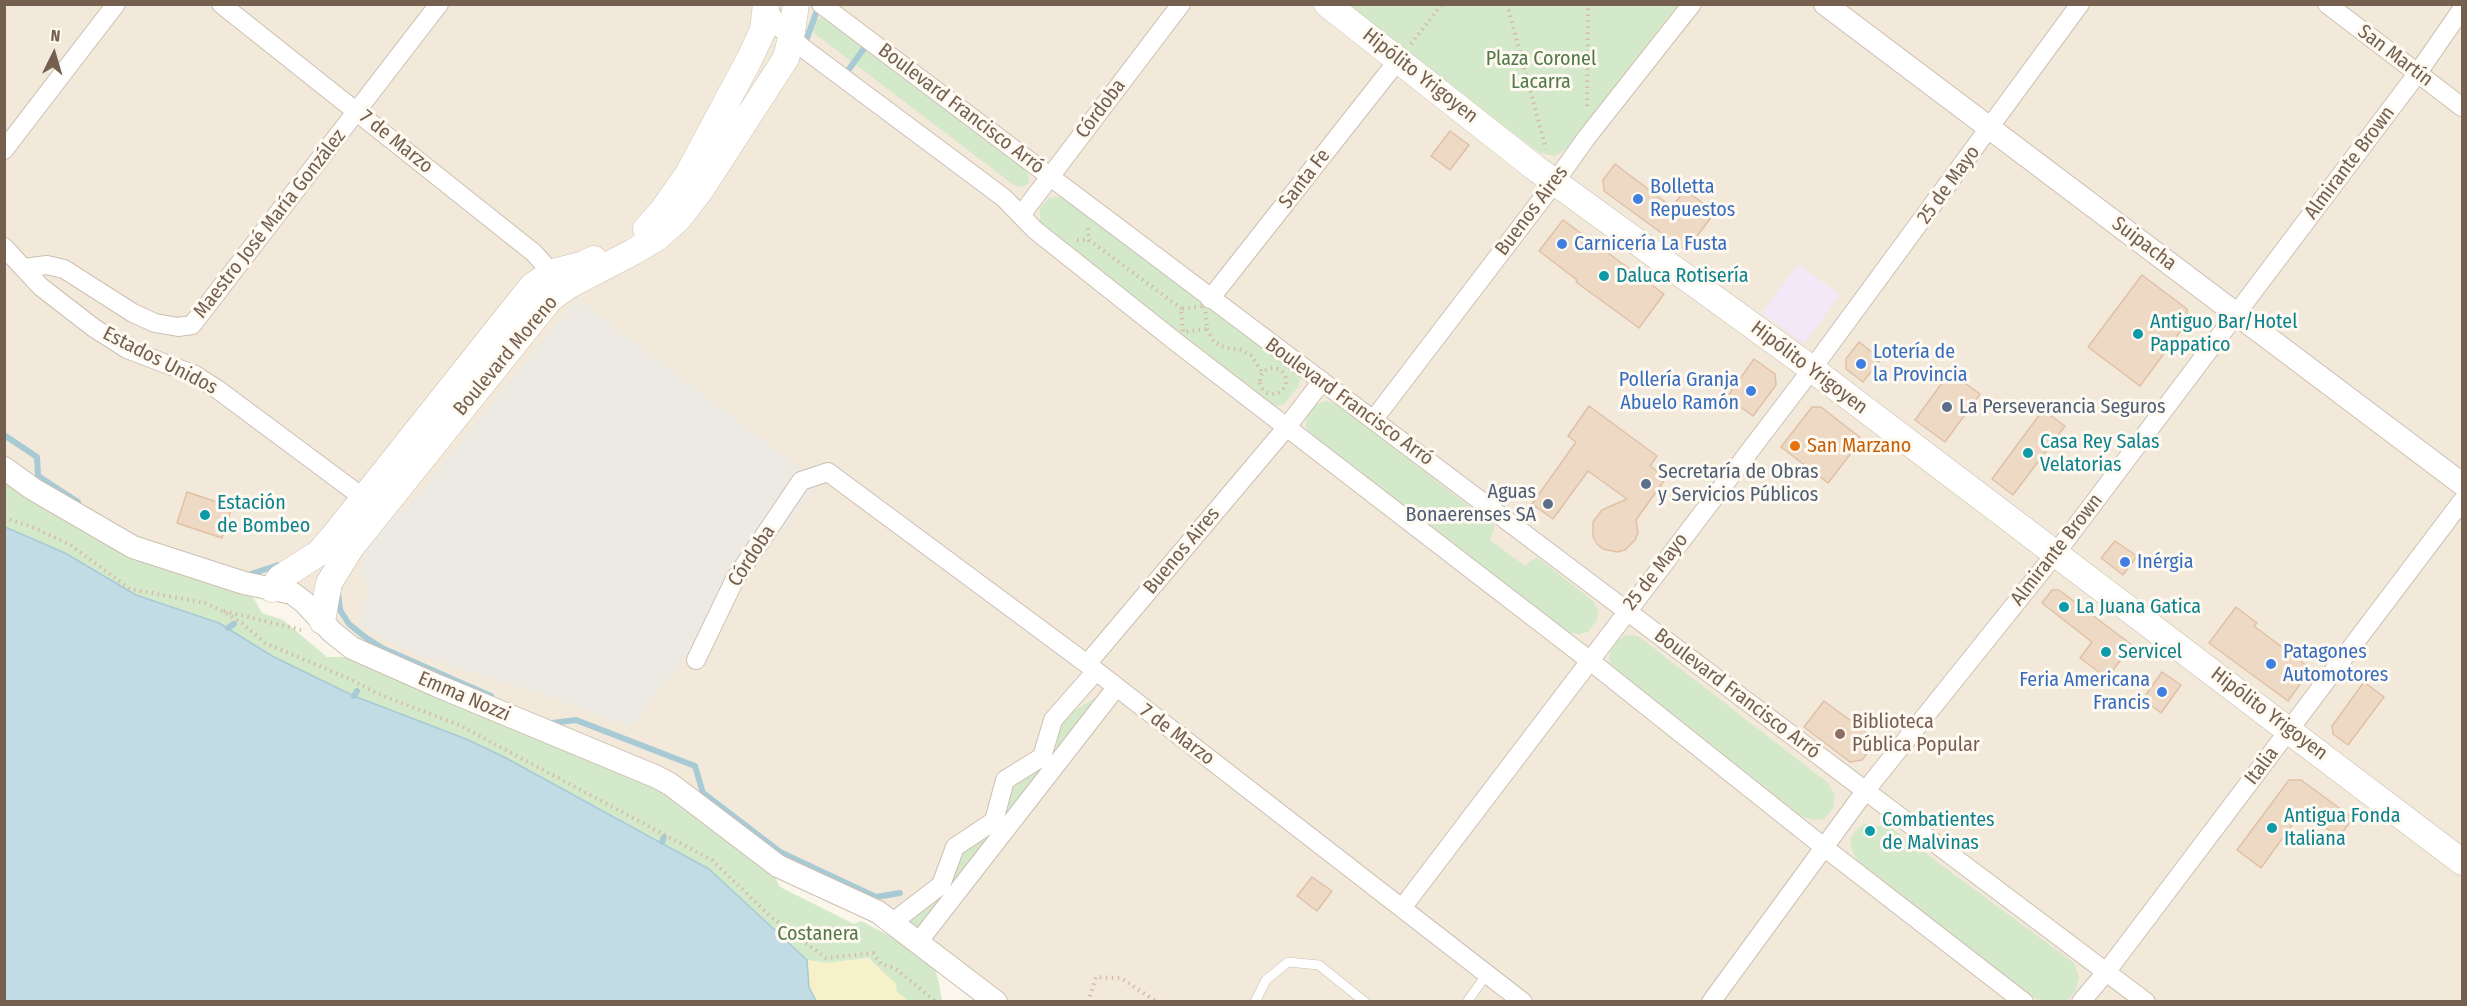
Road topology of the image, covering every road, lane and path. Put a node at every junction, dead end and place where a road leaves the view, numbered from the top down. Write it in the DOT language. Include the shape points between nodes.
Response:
graph roads {
  1 [pos="116,4"];
  2 [pos="221,4"];
  3 [pos="439,4"];
  4 [pos="795,4"];
  5 [pos="821,4"];
  6 [pos="1181,4"];
  7 [pos="1327,4"];
  8 [pos="1442,4"];
  9 [pos="1508,4"];
  10 [pos="1588,4"];
  11 [pos="1692,4"];
  12 [pos="1825,4"];
  13 [pos="2080,4"];
  14 [pos="2327,4"];
  15 [pos="766,5"];
  16 [pos="2463,9"];
  17 [pos="791,38"];
  18 [pos="1399,59"];
  19 [pos="2417,74"];
  20 [pos="2463,107"];
  21 [pos="357,111"];
  22 [pos="1990,128"];
  23 [pos="1587,137"];
  24 [pos="4,150"];
  25 [pos="1050,176"];
  26 [pos="1555,182"];
  27 [pos="1021,215"];
  28 [pos="1088,221"];
  29 [pos="1089,240"];
  30 [pos="1072,241"];
  31 [pos="4,247"];
  32 [pos="24,268"];
  33 [pos="558,280"];
  34 [pos="1210,299"];
  35 [pos="1182,309"];
  36 [pos="2236,314"];
  37 [pos="1207,329"];
  38 [pos="1812,369"];
  39 [pos="1263,374"];
  40 [pos="1322,381"];
  41 [pos="1374,419"];
  42 [pos="1286,428"];
  43 [pos="4,468"];
  44 [pos="828,471"];
  45 [pos="2463,484"];
  46 [pos="2463,501"];
  47 [pos="371,504"];
  48 [pos="4,518"];
  49 [pos="2056,553"];
  50 [pos="272,589"];
  51 [pos="221,610"];
  52 [pos="1626,611"];
  53 [pos="322,621"];
  54 [pos="295,629"];
  55 [pos="696,660"];
  56 [pos="1589,660"];
  57 [pos="1091,668"];
  58 [pos="1115,688"];
  59 [pos="2290,729"];
  60 [pos="1866,790"];
  61 [pos="1825,848"];
  62 [pos="2463,862"];
  63 [pos="1402,908"];
  64 [pos="893,922"];
  65 [pos="919,941"];
  66 [pos="2107,971"];
  67 [pos="1487,974"];
  68 [pos="936,1002"];
  69 [pos="996,1002"];
  70 [pos="1088,1002"];
  71 [pos="1157,1002"];
  72 [pos="1255,1002"];
  73 [pos="1365,1002"];
  74 [pos="1467,1002"];
  75 [pos="1523,1002"];
  76 [pos="1711,1002"];
  77 [pos="2024,1002"];
  78 [pos="2081,1002"];
  79 [pos="2146,1002"];
  1 -- 24 [label="street"];
  2 -- 21 [label="street, 7 de Marzo"];
  3 -- 21 [label="street, Maestro José María González"];
  4 -- 17 [label="main road, Boulevard Moreno"];
  5 -- 25 [label="street, Boulevard Francisco Arró"];
  6 -- 25 [label="street, Córdoba"];
  7 -- 18 [label="main road, Hipólito Yrigoyen"];
  8 -- 18 [label="path"];
  9 -- 26 [label="path"];
  10 -- 23 [label="path"];
  11 -- 23 [label="street, Buenos Aires"];
  12 -- 22 [label="street, Suipacha"];
  13 -- 22 [label="street, 25 de Mayo"];
  14 -- 19 [label="street, San Martín"];
  15 -- 17 [label="street"];
  15 -- 33 [label="main road, Boulevard Moreno" via="763,30 749,60 688,174 662,211 626,243"];
  16 -- 19 [label="street, Almirante Brown"];
  17 -- 27 [label="street" via="1004,198"];
  17 -- 33 [label="main road, Boulevard Moreno" via="786,58 722,161 679,218 633,252"];
  18 -- 26 [label="main road, Hipólito Yrigoyen"];
  18 -- 34 [label="street, Santa Fe"];
  19 -- 20 [label="street, San Martín"];
  19 -- 36 [label="street, Almirante Brown"];
  21 -- 32 [label="street, Maestro José María González" via="192,325 155,323 64,269 47,265"];
  21 -- 33 [label="street, 7 de Marzo" via="534,254"];
  22 -- 36 [label="street, Suipacha"];
  22 -- 38 [label="street, 25 de Mayo"];
  23 -- 26 [label="street, Buenos Aires"];
  25 -- 27 [label="street, Córdoba"];
  25 -- 34 [label="street, Boulevard Francisco Arró"];
  26 -- 38 [label="main road, Hipólito Yrigoyen"];
  26 -- 41 [label="street, Buenos Aires"];
  27 -- 42 [label="street"];
  28 -- 29 [label="path"];
  29 -- 30 [label="path"];
  29 -- 35 [label="path"];
  31 -- 32 [label="street, Estados Unidos"];
  32 -- 47 [label="street, Estados Unidos" via="41,287 94,328 128,349 218,388"];
  33 -- 47 [label="main road, Boulevard Moreno" via="550,299"];
  34 -- 40 [label="street, Boulevard Francisco Arró"];
  35 -- 37 [label="path" via="1184,332"];
  35 -- 37 [label="path" via="1205,306"];
  36 -- 45 [label="street, Suipacha"];
  36 -- 49 [label="street, Almirante Brown"];
  37 -- 39 [label="path" via="1214,342 1252,356"];
  38 -- 49 [label="main road, Hipólito Yrigoyen"];
  38 -- 52 [label="street, 25 de Mayo"];
  39 -- 39 [label="path" via="1260,382 1264,390 1272,394 1283,389 1286,381 1281,371 1269,369"];
  40 -- 41 [label="street, Boulevard Francisco Arró"];
  40 -- 42 [label="street, Buenos Aires"];
  41 -- 52 [label="street, Boulevard Francisco Arró"];
  42 -- 56 [label="street"];
  42 -- 57 [label="street, Buenos Aires"];
  43 -- 50 [label="street, Emma Nozzi" via="133,548"];
  44 -- 55 [label="street, Córdoba" via="801,481 735,579"];
  44 -- 57 [label="street, 7 de Marzo"];
  46 -- 59 [label="street, Italia"];
  47 -- 50 [label="main road, Boulevard Moreno" via="319,553 280,578"];
  47 -- 53 [label="main road, Boulevard Moreno" via="329,583"];
  48 -- 51 [label="path" via="69,544 130,589 205,603"];
  49 -- 59 [label="main road, Hipólito Yrigoyen"];
  49 -- 60 [label="street, Almirante Brown"];
  50 -- 53 [label="street, Emma Nozzi" via="292,594"];
  51 -- 54 [label="path"];
  51 -- 68 [label="path" via="265,643 459,725 712,860 771,917 826,958 873,953 881,964 895,968"];
  52 -- 56 [label="street, 25 de Mayo"];
  52 -- 60 [label="street, Boulevard Francisco Arró"];
  53 -- 64 [label="street, Emma Nozzi" via="352,648 657,777 778,866"];
  56 -- 61 [label="street"];
  56 -- 63 [label="street, 25 de Mayo"];
  57 -- 58 [label="street, 7 de Marzo"];
  57 -- 64 [label="street, Buenos Aires" via="1053,720 1042,757 1005,780 994,821 955,847 941,885"];
  58 -- 63 [label="street, 7 de Marzo"];
  58 -- 65 [label="street"];
  59 -- 62 [label="main road, Hipólito Yrigoyen"];
  59 -- 66 [label="street, Italia"];
  60 -- 61 [label="street, Almirante Brown"];
  60 -- 66 [label="street, Boulevard Francisco Arró"];
  61 -- 76 [label="street, Almirante Brown"];
  61 -- 77 [label="street"];
  63 -- 67 [label="street, 7 de Marzo"];
  64 -- 65 [label="street, Emma Nozzi"];
  65 -- 69 [label="street, Emma Nozzi"];
  66 -- 78 [label="street, Italia"];
  66 -- 79 [label="street, Boulevard Francisco Arró"];
  67 -- 74 [label="lane"];
  67 -- 75 [label="street, 7 de Marzo"];
  70 -- 71 [label="path" via="1096,977 1121,978"];
  72 -- 73 [label="lane" via="1266,980 1288,962 1319,965"];
}
